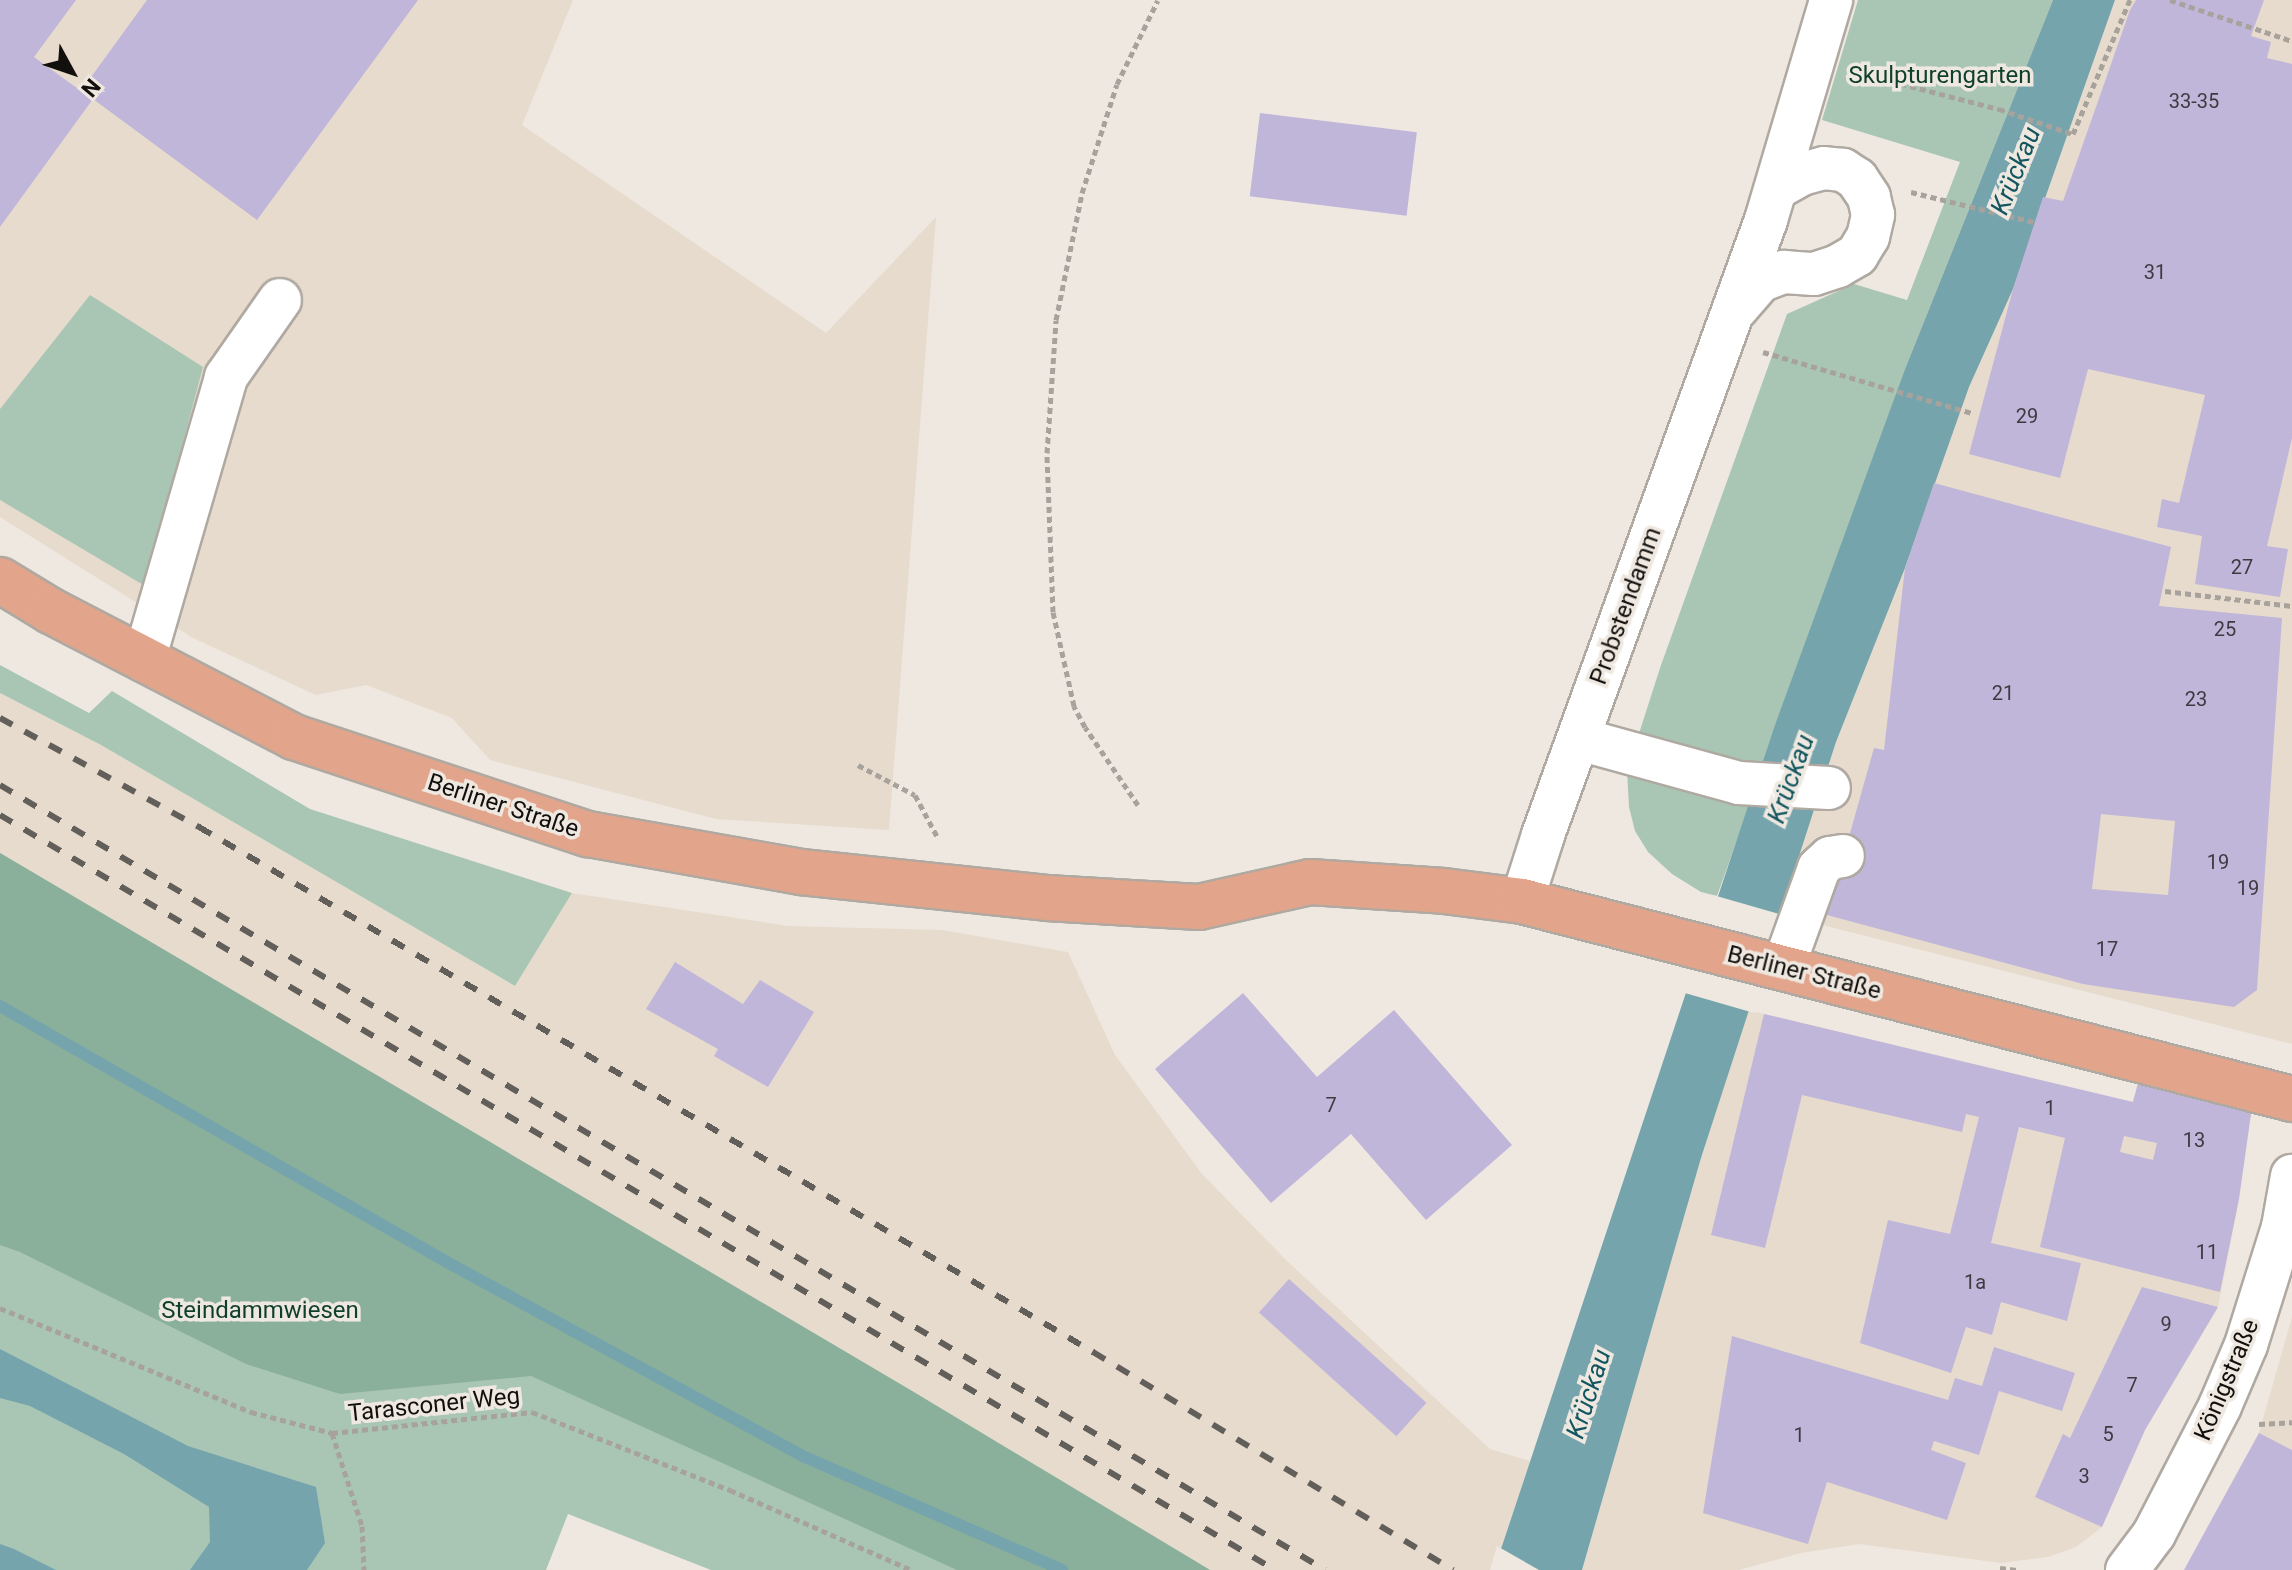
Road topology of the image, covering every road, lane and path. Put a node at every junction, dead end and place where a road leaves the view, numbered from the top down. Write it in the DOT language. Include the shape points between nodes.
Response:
graph roads {
  1 [pos="1158,0"];
  2 [pos="1831,0"];
  3 [pos="2130,0"];
  4 [pos="2170,0"];
  5 [pos="2292,41"];
  6 [pos="1812,59"];
  7 [pos="1777,188"];
  8 [pos="1962,205"];
  9 [pos="2034,222"];
  10 [pos="280,300"];
  11 [pos="1728,326"];
  12 [pos="1972,413"];
  13 [pos="0,580"];
  14 [pos="2165,591"];
  15 [pos="2292,606"];
  16 [pos="144,660"];
  17 [pos="1579,739"];
  18 [pos="858,765"];
  19 [pos="1829,788"];
  20 [pos="1138,805"];
  21 [pos="938,838"];
  22 [pos="1843,856"];
  23 [pos="1522,901"];
  24 [pos="1792,970"];
  25 [pos="2292,1099"];
  26 [pos="2292,1176"];
  27 [pos="0,1308"];
  28 [pos="332,1433"];
  29 [pos="2000,1568"];
  30 [pos="364,1570"];
  31 [pos="911,1570"];
  32 [pos="2017,1570"];
  33 [pos="2127,1570"];
  1 -- 20 [label="path" via="1117,84 1082,193 1056,320 1047,453 1053,612 1074,706"];
  2 -- 6 [label="street, Probstendamm"];
  3 -- 6 [label="path" via="2073,134"];
  4 -- 5 [label="path"];
  6 -- 7 [label="street, Probstendamm"];
  7 -- 11 [label="street, Probstendamm"];
  7 -- 11 [label="street, Probstendamm" via="1824,168 1843,170 1869,197 1873,215 1868,237 1857,255 1838,266 1814,274 1784,272 1760,281"];
  8 -- 9 [label="path"];
  10 -- 16 [label="street" via="226,377"];
  11 -- 12 [label="path" via="1887,387"];
  11 -- 17 [label="street, Probstendamm"];
  13 -- 16 [label="main road, Berliner Straße"];
  14 -- 15 [label="path"];
  16 -- 23 [label="main road, Berliner Straße" via="294,737 588,834 801,872 1047,898 1199,907 1310,882"];
  17 -- 19 [label="street" via="1739,783"];
  17 -- 23 [label="street, Probstendamm"];
  18 -- 21 [label="path" via="915,795"];
  22 -- 24 [label="street" via="1830,858 1819,868"];
  23 -- 24 [label="main road, Berliner Straße"];
  24 -- 25 [label="main road, Berliner Straße"];
  26 -- 33 [label="street, Königstraße" via="2283,1227 2246,1345 2154,1534"];
  27 -- 28 [label="path, Tarasconer Weg" via="251,1412"];
  28 -- 30 [label="path" via="362,1526"];
  28 -- 31 [label="path, Tarasconer Weg" via="532,1412 730,1490"];
  29 -- 32 [label="path"];
}
